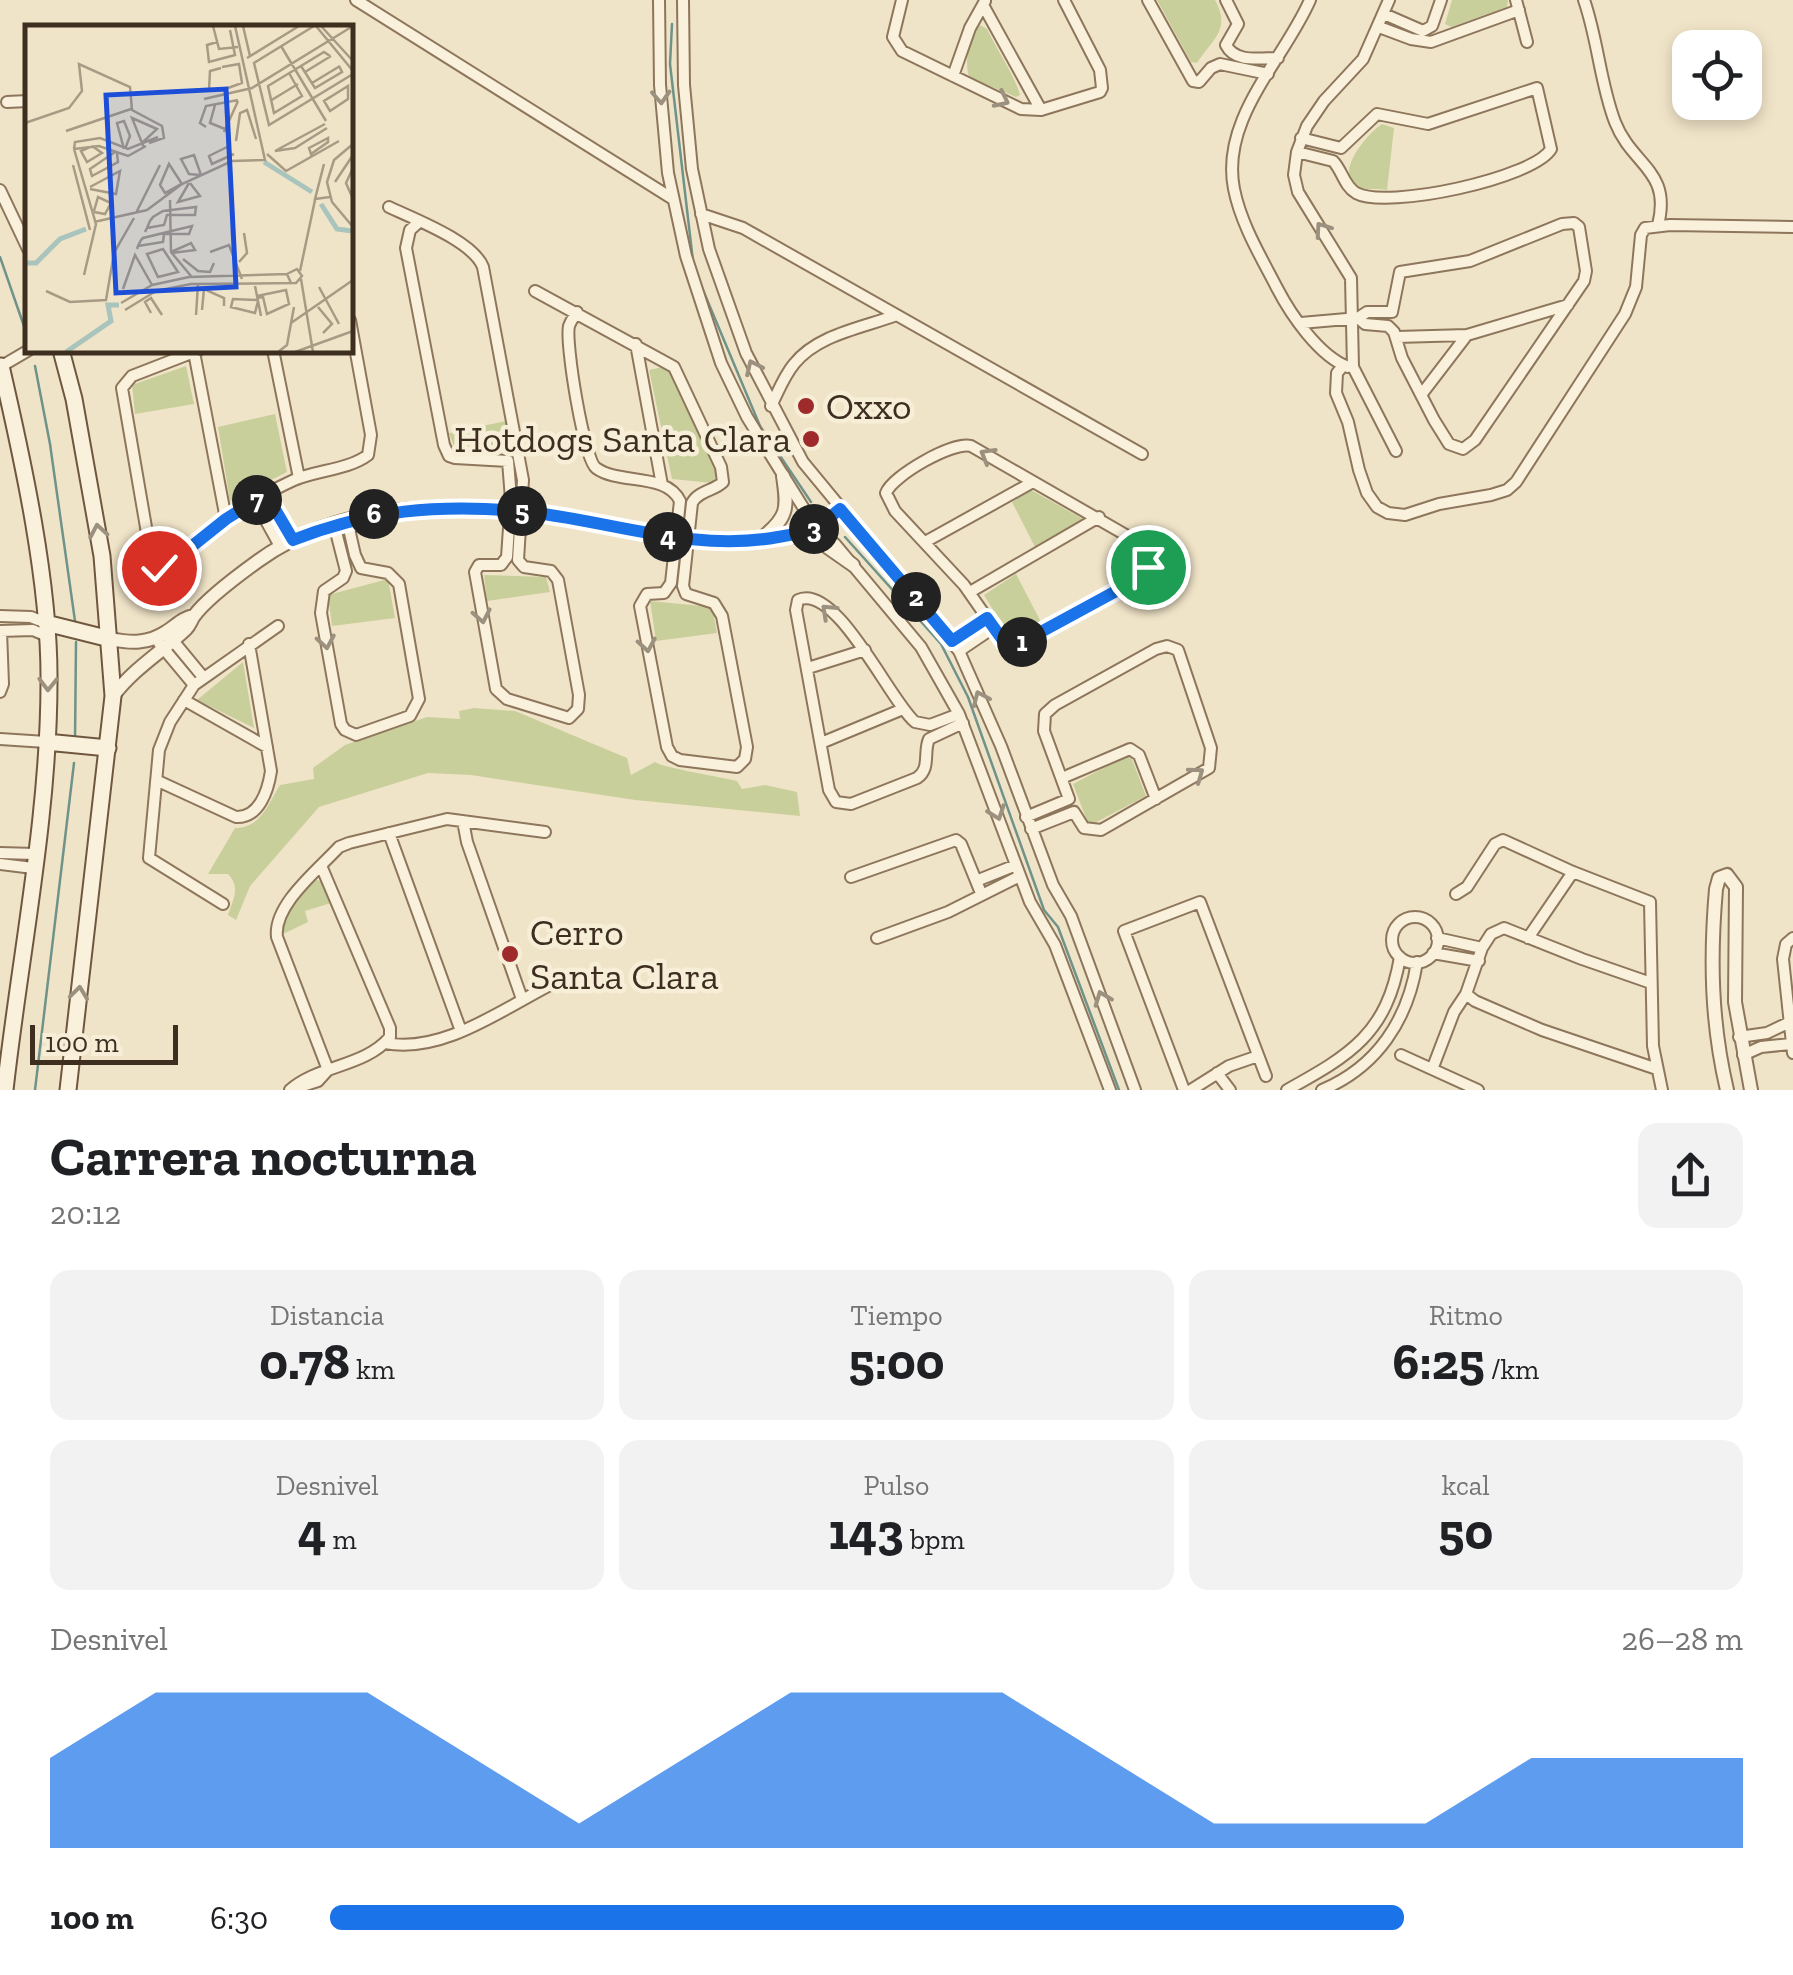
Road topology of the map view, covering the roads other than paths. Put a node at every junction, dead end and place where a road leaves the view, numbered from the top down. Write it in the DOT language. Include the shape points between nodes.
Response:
graph roads {
  1 [pos="356,0"];
  2 [pos="658,0"];
  3 [pos="683,0"];
  4 [pos="902,0"];
  5 [pos="1064,0"];
  6 [pos="1148,0"];
  7 [pos="1226,0"];
  8 [pos="1310,0"];
  9 [pos="1389,0"];
  10 [pos="1441,0"];
  11 [pos="1584,0"];
  12 [pos="984,2"];
  13 [pos="1518,5"];
  14 [pos="1384,14"];
  15 [pos="1379,28"];
  16 [pos="1526,42"];
  17 [pos="1278,58"];
  18 [pos="1268,74"];
  19 [pos="953,76"];
  20 [pos="25,101"];
  21 [pos="7,102"];
  22 [pos="1041,110"];
  23 [pos="1301,138"];
  24 [pos="1297,152"];
  25 [pos="0,190"];
  26 [pos="673,199"];
  27 [pos="389,207"];
  28 [pos="700,214"];
  29 [pos="419,222"];
  30 [pos="1658,225"];
  31 [pos="1793,227"];
  32 [pos="25,244"];
  33 [pos="535,291"];
  34 [pos="1568,305"];
  35 [pos="577,312"];
  36 [pos="894,316"];
  37 [pos="1360,318"];
  38 [pos="1301,322"];
  39 [pos="352,332"];
  40 [pos="1467,335"];
  41 [pos="1396,336"];
  42 [pos="636,344"];
  43 [pos="26,352"];
  44 [pos="62,352"];
  45 [pos="194,352"];
  46 [pos="197,352"];
  47 [pos="273,352"];
  48 [pos="1348,367"];
  49 [pos="3,370"];
  50 [pos="1421,395"];
  51 [pos="771,406"];
  52 [pos="1396,450"];
  53 [pos="1142,454"];
  54 [pos="513,459"];
  55 [pos="783,476"];
  56 [pos="299,478"];
  57 [pos="1033,482"];
  58 [pos="662,485"];
  59 [pos="266,494"];
  60 [pos="254,501"];
  61 [pos="840,509"];
  62 [pos="516,511"];
  63 [pos="1099,517"];
  64 [pos="226,519"];
  65 [pos="341,522"];
  66 [pos="816,528"];
  67 [pos="791,535"];
  68 [pos="682,539"];
  69 [pos="758,541"];
  70 [pos="924,542"];
  71 [pos="286,543"];
  72 [pos="853,565"];
  73 [pos="970,592"];
  74 [pos="0,615"];
  75 [pos="42,621"];
  76 [pos="990,623"];
  77 [pos="278,626"];
  78 [pos="1,631"];
  79 [pos="110,639"];
  80 [pos="164,639"];
  81 [pos="249,644"];
  82 [pos="955,646"];
  83 [pos="865,650"];
  84 [pos="808,668"];
  85 [pos="199,681"];
  86 [pos="0,692"];
  87 [pos="114,696"];
  88 [pos="184,700"];
  89 [pos="903,709"];
  90 [pos="961,719"];
  91 [pos="0,740"];
  92 [pos="46,742"];
  93 [pos="821,743"];
  94 [pos="108,748"];
  95 [pos="267,748"];
  96 [pos="1062,778"];
  97 [pos="158,781"];
  98 [pos="1068,799"];
  99 [pos="1156,800"];
  100 [pos="1074,812"];
  101 [pos="1026,816"];
  102 [pos="463,821"];
  103 [pos="1031,828"];
  104 [pos="389,832"];
  105 [pos="545,832"];
  106 [pos="0,852"];
  107 [pos="34,861"];
  108 [pos="0,864"];
  109 [pos="322,868"];
  110 [pos="1018,870"];
  111 [pos="1573,872"];
  112 [pos="851,878"];
  113 [pos="976,880"];
  114 [pos="981,893"];
  115 [pos="1456,894"];
  116 [pos="223,904"];
  117 [pos="877,938"];
  118 [pos="1437,938"];
  119 [pos="1528,938"];
  120 [pos="1793,938"];
  121 [pos="1482,948"];
  122 [pos="1434,952"];
  123 [pos="1400,958"];
  124 [pos="1417,962"];
  125 [pos="1478,962"];
  126 [pos="1651,983"];
  127 [pos="548,986"];
  128 [pos="1466,994"];
  129 [pos="522,999"];
  130 [pos="1735,1004"];
  131 [pos="1713,1006"];
  132 [pos="1789,1006"];
  133 [pos="1788,1024"];
  134 [pos="461,1031"];
  135 [pos="385,1043"];
  136 [pos="1741,1045"];
  137 [pos="1718,1047"];
  138 [pos="1792,1049"];
  139 [pos="1401,1055"];
  140 [pos="1258,1056"];
  141 [pos="1433,1066"];
  142 [pos="1656,1069"];
  143 [pos="1217,1073"];
  144 [pos="1266,1076"];
  145 [pos="1207,1086"];
  146 [pos="6,1090"];
  147 [pos="68,1090"];
  148 [pos="1110,1090"];
  149 [pos="1136,1090"];
  150 [pos="1188,1090"];
  151 [pos="1230,1090"];
  152 [pos="1286,1090"];
  153 [pos="1322,1090"];
  154 [pos="1478,1090"];
  155 [pos="1662,1090"];
  156 [pos="1727,1090"];
  157 [pos="1750,1090"];
  1 -- 26 [label="street"];
  2 -- 26 [label="street, one-way"];
  3 -- 28 [label="street" via="686,112"];
  4 -- 19 [label="street" via="893,37 898,47"];
  5 -- 22 [label="street" via="1103,84 1100,92"];
  6 -- 18 [label="street" via="1193,80 1220,64"];
  7 -- 17 [label="street" via="1238,24 1226,45 1230,52"];
  8 -- 17 [label="street"];
  9 -- 14 [label="street"];
  10 -- 14 [label="street" via="1432,26 1423,31"];
  11 -- 30 [label="street" via="1614,120 1659,185"];
  12 -- 19 [label="street"];
  12 -- 22 [label="street"];
  13 -- 15 [label="street" via="1432,42"];
  13 -- 16 [label="street"];
  14 -- 15 [label="street"];
  15 -- 23 [label="street" via="1363,60 1324,101"];
  17 -- 18 [label="street"];
  18 -- 38 [label="street" via="1237,138 1234,188 1260,255"];
  19 -- 22 [label="street, one-way" via="1021,109"];
  20 -- 21 [label="street"];
  23 -- 24 [label="street"];
  23 -- 24 [label="street" via="1341,148 1378,114 1428,124 1536,88 1551,144 1548,155 1534,163 1418,197 1359,194 1332,161"];
  37 -- 24 [label="street, one-way" via="1351,278 1298,192"];
  25 -- 32 [label="street"];
  26 -- 55 [label="street" via="722,363"];
  27 -- 29 [label="street"];
  28 -- 36 [label="street" via="742,228"];
  51 -- 28 [label="street, one-way" via="733,320"];
  29 -- 54 [label="street" via="480,258"];
  29 -- 54 [label="street" via="406,248 444,445 454,458"];
  30 -- 31 [label="street"];
  30 -- 48 [label="street" via="1641,235 1636,286 1625,314 1516,482 1502,492 1405,515 1377,507 1336,394 1337,373"];
  33 -- 35 [label="street"];
  34 -- 37 [label="street" via="1586,271 1580,231 1568,222 1470,260 1400,272 1392,312"];
  34 -- 40 [label="street"];
  34 -- 50 [label="street" via="1468,447 1448,444"];
  35 -- 42 [label="street"];
  35 -- 58 [label="street" via="570,343 591,464"];
  36 -- 51 [label="street" via="808,350"];
  36 -- 53 [label="street"];
  37 -- 38 [label="street"];
  37 -- 41 [label="street" via="1388,326"];
  37 -- 48 [label="street"];
  38 -- 48 [label="street"];
  39 -- 56 [label="street" via="371,450 357,462"];
  40 -- 41 [label="street"];
  40 -- 50 [label="street"];
  41 -- 50 [label="street"];
  42 -- 58 [label="street"];
  42 -- 68 [label="street" via="674,367 721,466 723,482 694,498"];
  43 -- 49 [label="street"];
  79 -- 44 [label="main road, one-way" via="96,523"];
  45 -- 64 [label="street" via="132,376 122,388 154,565 166,567"];
  46 -- 64 [label="street"];
  47 -- 56 [label="street"];
  48 -- 52 [label="street"];
  49 -- 75 [label="main road"];
  51 -- 61 [label="street"];
  54 -- 62 [label="street"];
  55 -- 66 [label="street"];
  55 -- 69 [label="street" via="786,508 780,523"];
  56 -- 59 [label="street"];
  57 -- 63 [label="street"];
  57 -- 70 [label="street"];
  57 -- 70 [label="street, one-way" via="971,446 956,445 887,488 889,503"];
  58 -- 68 [label="street" via="680,501"];
  59 -- 60 [label="street"];
  59 -- 71 [label="street"];
  60 -- 64 [label="street"];
  60 -- 71 [label="street"];
  61 -- 66 [label="street"];
  61 -- 82 [label="street"];
  62 -- 62 [label="street, one-way" via="505,561 474,572 496,688 507,700 570,718 579,695 558,580 518,560"];
  62 -- 65 [label="street" via="416,509"];
  62 -- 68 [label="street"];
  63 -- 73 [label="street"];
  63 -- 76 [label="street" via="1138,542 1148,562 1142,577 1015,646 1002,642"];
  65 -- 65 [label="street, one-way" via="346,571 324,591 321,613 341,724 356,735 410,716 419,699 399,584 388,573 361,568"];
  65 -- 71 [label="street"];
  66 -- 67 [label="street"];
  66 -- 72 [label="street"];
  67 -- 69 [label="street"];
  67 -- 72 [label="street" via="823,544"];
  68 -- 68 [label="street, one-way" via="668,588 647,594 640,606 666,746 680,760 737,767 747,747 722,616 710,600 684,591"];
  68 -- 69 [label="street"];
  70 -- 73 [label="street"];
  71 -- 80 [label="street"];
  72 -- 90 [label="street" via="921,648"];
  73 -- 76 [label="street"];
  74 -- 75 [label="street"];
  75 -- 78 [label="street" via="33,630"];
  75 -- 79 [label="main road"];
  75 -- 92 [label="main road, one-way"];
  76 -- 82 [label="street"];
  77 -- 81 [label="street"];
  78 -- 86 [label="street"];
  79 -- 80 [label="street"];
  79 -- 87 [label="main road"];
  80 -- 85 [label="street"];
  80 -- 87 [label="street"];
  81 -- 85 [label="street"];
  81 -- 95 [label="street"];
  101 -- 82 [label="street, one-way"];
  83 -- 84 [label="street"];
  83 -- 84 [label="street, one-way" via="818,600 801,598 796,610"];
  83 -- 89 [label="street"];
  84 -- 93 [label="street"];
  85 -- 88 [label="street"];
  87 -- 94 [label="main road"];
  88 -- 95 [label="street"];
  88 -- 97 [label="street" via="162,738"];
  89 -- 90 [label="street" via="926,726"];
  89 -- 93 [label="street"];
  90 -- 93 [label="street" via="930,739 925,770 917,778 851,804 832,797"];
  90 -- 110 [label="street, one-way"];
  91 -- 92 [label="street"];
  92 -- 94 [label="main road"];
  92 -- 107 [label="main road"];
  147 -- 94 [label="main road, one-way"];
  95 -- 97 [label="street" via="268,786 247,817"];
  96 -- 98 [label="street"];
  96 -- 99 [label="street" via="1130,748"];
  99 -- 96 [label="street, one-way" via="1211,762 1184,663 1172,647 1156,649 1045,714 1044,731"];
  97 -- 116 [label="street" via="150,860"];
  98 -- 100 [label="street"];
  98 -- 101 [label="street"];
  99 -- 100 [label="street" via="1095,831 1084,828"];
  100 -- 103 [label="street"];
  101 -- 103 [label="street"];
  102 -- 104 [label="street" via="440,819"];
  102 -- 105 [label="street"];
  102 -- 129 [label="street"];
  149 -- 103 [label="street, one-way" via="1072,916"];
  104 -- 109 [label="street" via="342,845"];
  104 -- 134 [label="street"];
  106 -- 107 [label="street"];
  107 -- 108 [label="street"];
  107 -- 146 [label="main road"];
  109 -- 135 [label="street" via="390,1028"];
  109 -- 135 [label="street" via="284,906 276,938 328,1070"];
  110 -- 113 [label="street"];
  110 -- 114 [label="street"];
  110 -- 148 [label="street" via="1055,945"];
  111 -- 115 [label="street" via="1502,840"];
  111 -- 119 [label="street"];
  111 -- 126 [label="street" via="1650,902"];
  112 -- 113 [label="street" via="956,840"];
  113 -- 114 [label="street"];
  114 -- 117 [label="street"];
  118 -- 121 [label="street"];
  118 -- 122 [label="street"];
  118 -- 123 [label="street" via="1426,920 1404,920 1392,937"];
  119 -- 121 [label="street" via="1504,928"];
  119 -- 126 [label="street"];
  120 -- 132 [label="street" via="1783,959"];
  121 -- 125 [label="street"];
  122 -- 124 [label="street"];
  122 -- 125 [label="street"];
  123 -- 124 [label="street"];
  123 -- 152 [label="street" via="1389,1002 1367,1036 1339,1061"];
  124 -- 153 [label="street" via="1410,997 1386,1042 1362,1067"];
  125 -- 128 [label="street"];
  126 -- 142 [label="street"];
  127 -- 129 [label="street"];
  128 -- 141 [label="street"];
  128 -- 142 [label="street" via="1542,1030"];
  129 -- 134 [label="street"];
  130 -- 131 [label="street"];
  130 -- 131 [label="street" via="1737,894 1728,875 1716,889"];
  130 -- 136 [label="street"];
  131 -- 137 [label="street"];
  132 -- 133 [label="street"];
  133 -- 136 [label="street"];
  133 -- 138 [label="street"];
  134 -- 135 [label="street" via="405,1047"];
  136 -- 137 [label="street"];
  136 -- 138 [label="street"];
  136 -- 157 [label="street"];
  137 -- 156 [label="street"];
  139 -- 141 [label="street"];
  140 -- 143 [label="street"];
  140 -- 144 [label="street"];
  140 -- 150 [label="street" via="1200,902 1124,930"];
  141 -- 154 [label="street"];
  142 -- 155 [label="street"];
  143 -- 145 [label="street"];
  143 -- 151 [label="street"];
  145 -- 150 [label="street"];
}
